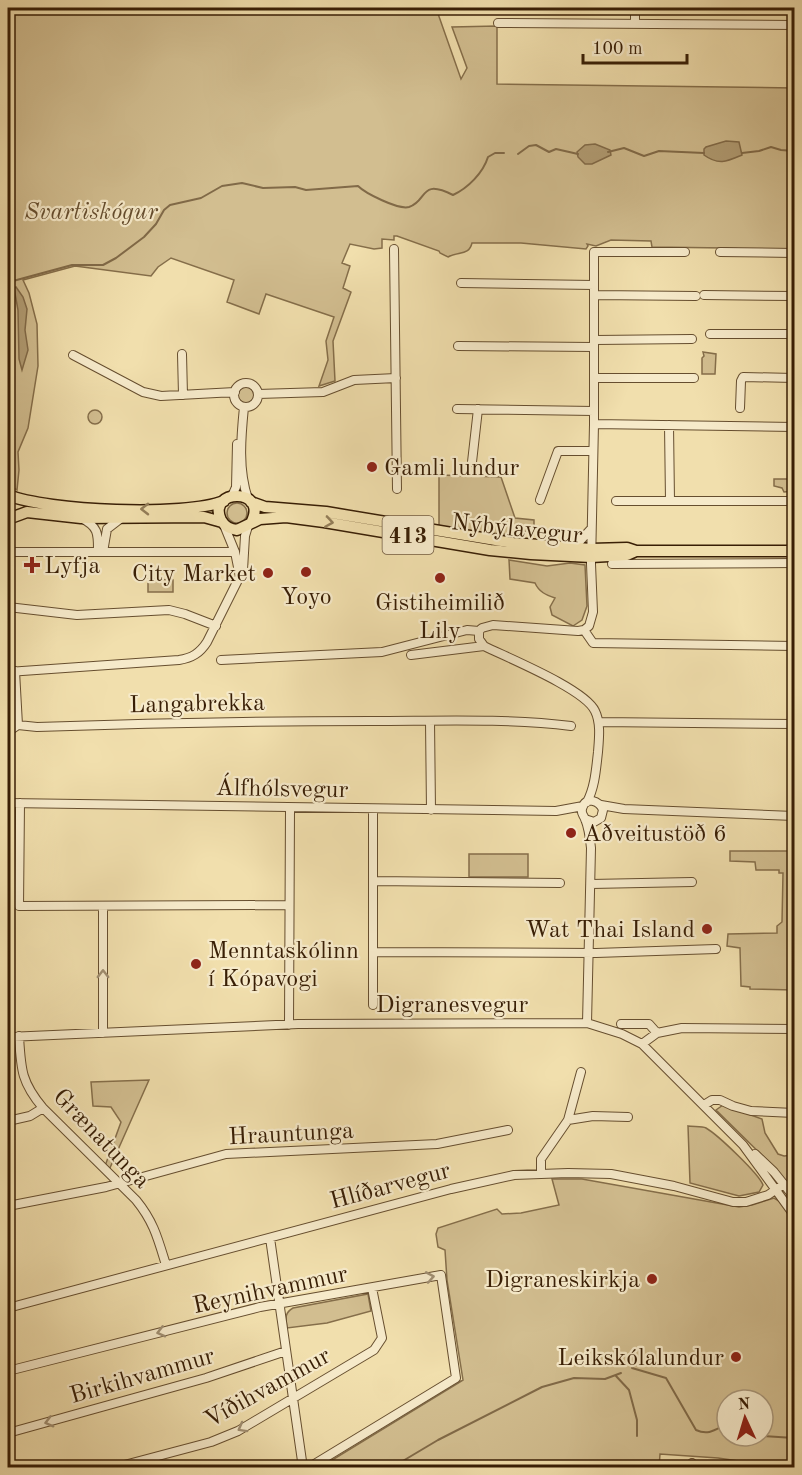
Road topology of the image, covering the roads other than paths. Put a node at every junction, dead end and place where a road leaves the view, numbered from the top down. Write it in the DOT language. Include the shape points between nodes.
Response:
graph roads {
  1 [pos="635,8"];
  2 [pos="498,23"];
  3 [pos="635,24"];
  4 [pos="795,25"];
  5 [pos="394,249"];
  6 [pos="685,252"];
  7 [pos="720,252"];
  8 [pos="795,253"];
  9 [pos="461,283"];
  10 [pos="594,285"];
  11 [pos="594,295"];
  12 [pos="795,296"];
  13 [pos="711,334"];
  14 [pos="795,334"];
  15 [pos="692,339"];
  16 [pos="594,343"];
  17 [pos="458,346"];
  18 [pos="182,354"];
  19 [pos="74,356"];
  20 [pos="396,378"];
  21 [pos="594,378"];
  22 [pos="694,378"];
  23 [pos="795,378"];
  24 [pos="235,392"];
  25 [pos="258,394"];
  26 [pos="183,395"];
  27 [pos="244,407"];
  28 [pos="740,408"];
  29 [pos="457,409"];
  30 [pos="478,409"];
  31 [pos="594,411"];
  32 [pos="594,424"];
  33 [pos="669,425"];
  34 [pos="795,427"];
  35 [pos="241,432"];
  36 [pos="593,451"];
  37 [pos="472,462"];
  38 [pos="397,489"];
  39 [pos="8,495"];
  40 [pos="228,498"];
  41 [pos="249,501"];
  42 [pos="540,501"];
  43 [pos="616,501"];
  44 [pos="670,501"];
  45 [pos="788,501"];
  46 [pos="8,518"];
  47 [pos="81,518"];
  48 [pos="120,519"];
  49 [pos="223,524"];
  50 [pos="249,525"];
  51 [pos="591,529"];
  52 [pos="564,547"];
  53 [pos="795,551"];
  54 [pos="8,552"];
  55 [pos="101,552"];
  56 [pos="235,552"];
  57 [pos="591,553"];
  58 [pos="795,563"];
  59 [pos="612,564"];
  60 [pos="240,578"];
  61 [pos="8,607"];
  62 [pos="216,626"];
  63 [pos="584,630"];
  64 [pos="479,631"];
  65 [pos="484,646"];
  66 [pos="795,646"];
  67 [pos="411,655"];
  68 [pos="221,660"];
  69 [pos="11,672"];
  70 [pos="430,721"];
  71 [pos="598,722"];
  72 [pos="795,724"];
  73 [pos="18,725"];
  74 [pos="571,726"];
  75 [pos="8,732"];
  76 [pos="596,773"];
  77 [pos="8,803"];
  78 [pos="21,803"];
  79 [pos="585,804"];
  80 [pos="600,804"];
  81 [pos="290,808"];
  82 [pos="373,809"];
  83 [pos="624,809"];
  84 [pos="431,810"];
  85 [pos="556,811"];
  86 [pos="792,815"];
  87 [pos="584,818"];
  88 [pos="600,818"];
  89 [pos="591,848"];
  90 [pos="374,881"];
  91 [pos="692,882"];
  92 [pos="560,883"];
  93 [pos="591,884"];
  94 [pos="289,905"];
  95 [pos="103,906"];
  96 [pos="716,949"];
  97 [pos="373,952"];
  98 [pos="589,953"];
  99 [pos="373,1005"];
  100 [pos="587,1023"];
  101 [pos="621,1024"];
  102 [pos="289,1025"];
  103 [pos="795,1029"];
  104 [pos="103,1033"];
  105 [pos="657,1033"];
  106 [pos="8,1036"];
  107 [pos="18,1036"];
  108 [pos="642,1044"];
  109 [pos="581,1072"];
  110 [pos="704,1105"];
  111 [pos="43,1108"];
  112 [pos="795,1113"];
  113 [pos="628,1117"];
  114 [pos="568,1120"];
  115 [pos="8,1121"];
  116 [pos="508,1130"];
  117 [pos="743,1145"];
  118 [pos="541,1173"];
  119 [pos="118,1183"];
  120 [pos="784,1184"];
  121 [pos="777,1190"];
  122 [pos="795,1197"];
  123 [pos="8,1206"];
  124 [pos="795,1215"];
  125 [pos="270,1238"];
  126 [pos="166,1265"];
  127 [pos="372,1288"];
  128 [pos="279,1305"];
  129 [pos="8,1308"];
  130 [pos="286,1352"];
  131 [pos="8,1371"];
  132 [pos="292,1398"];
  133 [pos="8,1433"];
  134 [pos="113,1467"];
  135 [pos="303,1467"];
  136 [pos="308,1467"];
  1 -- 3 [label="street"];
  2 -- 3 [label="street"];
  3 -- 4 [label="street"];
  5 -- 20 [label="street"];
  6 -- 10 [label="street" via="594,252"];
  7 -- 8 [label="street"];
  9 -- 10 [label="street"];
  10 -- 11 [label="street"];
  11 -- 12 [label="street"];
  11 -- 16 [label="street"];
  13 -- 14 [label="street"];
  15 -- 16 [label="street"];
  16 -- 17 [label="street"];
  16 -- 21 [label="street"];
  18 -- 26 [label="street"];
  19 -- 26 [label="street" via="143,392"];
  20 -- 25 [label="street" via="354,380 323,392"];
  20 -- 38 [label="street"];
  21 -- 22 [label="street"];
  21 -- 31 [label="street"];
  23 -- 28 [label="street" via="743,377"];
  24 -- 25 [label="street" via="246,384"];
  24 -- 26 [label="street"];
  24 -- 27 [label="street" via="237,403"];
  25 -- 27 [label="street" via="254,404"];
  27 -- 35 [label="street"];
  29 -- 30 [label="street"];
  30 -- 31 [label="street"];
  30 -- 37 [label="street"];
  31 -- 32 [label="street"];
  32 -- 33 [label="street"];
  32 -- 36 [label="street"];
  33 -- 34 [label="street"];
  33 -- 44 [label="street"];
  35 -- 40 [label="street" via="236,449 236,487"];
  35 -- 41 [label="street" via="243,476"];
  36 -- 42 [label="street" via="558,451"];
  36 -- 51 [label="street"];
  40 -- 39 [label="main road, 413, one-way" via="194,508 113,508 52,505"];
  39 -- 46 [label="main road, 413"];
  40 -- 41 [label="main road, 413" via="243,496"];
  40 -- 49 [label="main road" via="219,511"];
  41 -- 50 [label="main road" via="254,513"];
  41 -- 52 [label="main road, Nýbýlavegur / 413" via="265,507 326,512 501,541"];
  43 -- 44 [label="street"];
  44 -- 45 [label="street"];
  46 -- 47 [label="main road, 413" via="27,512"];
  47 -- 48 [label="main road, 413"];
  47 -- 55 [label="street" via="94,527"];
  48 -- 49 [label="main road, 413" via="204,517"];
  48 -- 55 [label="street" via="107,529"];
  49 -- 50 [label="main road, 413" via="237,530"];
  49 -- 56 [label="street"];
  50 -- 57 [label="main road, Nýbýlavegur / 413, one-way" via="260,519 301,519 490,550 548,555"];
  50 -- 60 [label="street"];
  51 -- 52 [label="street" via="579,542"];
  51 -- 57 [label="street"];
  52 -- 57 [label="main road, Nýbýlavegur / 413"];
  53 -- 57 [label="main road, Nýbýlavegur / 413" via="627,548"];
  54 -- 55 [label="street"];
  55 -- 56 [label="street"];
  56 -- 60 [label="street"];
  57 -- 63 [label="street" via="593,612"];
  58 -- 59 [label="street, Nýbýlavegur"];
  60 -- 62 [label="street"];
  61 -- 62 [label="street" via="77,615 169,610"];
  62 -- 69 [label="street" via="203,649 186,659"];
  63 -- 64 [label="street" via="491,625"];
  63 -- 66 [label="street" via="593,643"];
  64 -- 65 [label="street"];
  64 -- 68 [label="street" via="466,630 382,652"];
  65 -- 67 [label="street"];
  65 -- 71 [label="street" via="585,698 595,709"];
  69 -- 73 [label="street"];
  70 -- 73 [label="street, Langabrekka"];
  70 -- 74 [label="street, Langabrekka"];
  70 -- 84 [label="street"];
  71 -- 72 [label="street"];
  71 -- 76 [label="street"];
  73 -- 75 [label="street"];
  76 -- 79 [label="street"];
  76 -- 80 [label="street"];
  77 -- 78 [label="street, Álfhólsvegur"];
  78 -- 81 [label="street, Álfhólsvegur"];
  78 -- 95 [label="street" via="19,906"];
  79 -- 80 [label="street"];
  79 -- 85 [label="street, Álfhólsvegur"];
  79 -- 87 [label="street"];
  80 -- 83 [label="street"];
  80 -- 88 [label="street"];
  81 -- 82 [label="street, Álfhólsvegur"];
  81 -- 94 [label="street"];
  82 -- 84 [label="street, Álfhólsvegur"];
  82 -- 90 [label="street"];
  83 -- 86 [label="street"];
  83 -- 88 [label="street"];
  84 -- 85 [label="street, Álfhólsvegur"];
  85 -- 87 [label="street, Álfhólsvegur"];
  87 -- 88 [label="street" via="590,822"];
  87 -- 89 [label="street"];
  88 -- 89 [label="street"];
  89 -- 93 [label="street"];
  90 -- 92 [label="street"];
  90 -- 97 [label="street"];
  91 -- 93 [label="street"];
  93 -- 98 [label="street"];
  94 -- 95 [label="street"];
  94 -- 102 [label="street"];
  104 -- 95 [label="street, one-way"];
  96 -- 98 [label="street"];
  97 -- 98 [label="street"];
  97 -- 99 [label="street"];
  98 -- 100 [label="street"];
  100 -- 102 [label="street, Digranesvegur"];
  100 -- 108 [label="street, Digranesvegur"];
  101 -- 105 [label="street" via="649,1024"];
  102 -- 104 [label="street, Digranesvegur"];
  103 -- 105 [label="street" via="682,1028"];
  104 -- 107 [label="street, Digranesvegur"];
  105 -- 108 [label="street"];
  106 -- 107 [label="street, Digranesvegur"];
  107 -- 111 [label="street, Grænatunga" via="26,1086"];
  108 -- 110 [label="street, Digranesvegur"];
  109 -- 114 [label="street"];
  110 -- 112 [label="street" via="720,1100 751,1111"];
  110 -- 117 [label="street, Digranesvegur"];
  111 -- 115 [label="street"];
  111 -- 119 [label="street, Grænatunga"];
  113 -- 114 [label="street"];
  114 -- 118 [label="street" via="542,1159"];
  116 -- 119 [label="street, Hrauntunga" via="437,1144 226,1154"];
  117 -- 120 [label="street, Digranesvegur"];
  117 -- 121 [label="street, Digranesvegur"];
  118 -- 121 [label="street, Hlíðarvegur" via="611,1174 733,1202 758,1199"];
  118 -- 125 [label="street, Hlíðarvegur" via="457,1187"];
  119 -- 123 [label="street, Hrauntunga"];
  119 -- 126 [label="street, Grænatunga" via="152,1222"];
  120 -- 121 [label="street, Hlíðarvegur"];
  120 -- 122 [label="street, Digranesvegur"];
  121 -- 124 [label="street, Digranesvegur"];
  125 -- 126 [label="street, Hlíðarvegur"];
  125 -- 128 [label="street"];
  126 -- 129 [label="street, Hlíðarvegur"];
  127 -- 128 [label="street, Reynihvammur"];
  127 -- 132 [label="street, Víðihvammur" via="382,1338 379,1345"];
  127 -- 136 [label="street, Reynihvammur, one-way" via="441,1275 456,1378"];
  128 -- 130 [label="street"];
  128 -- 131 [label="street, Reynihvammur, one-way"];
  130 -- 132 [label="street"];
  130 -- 133 [label="street, Birkihvammur, one-way"];
  132 -- 134 [label="street, Víðihvammur, one-way" via="238,1431 210,1442"];
  132 -- 135 [label="street"];
}
